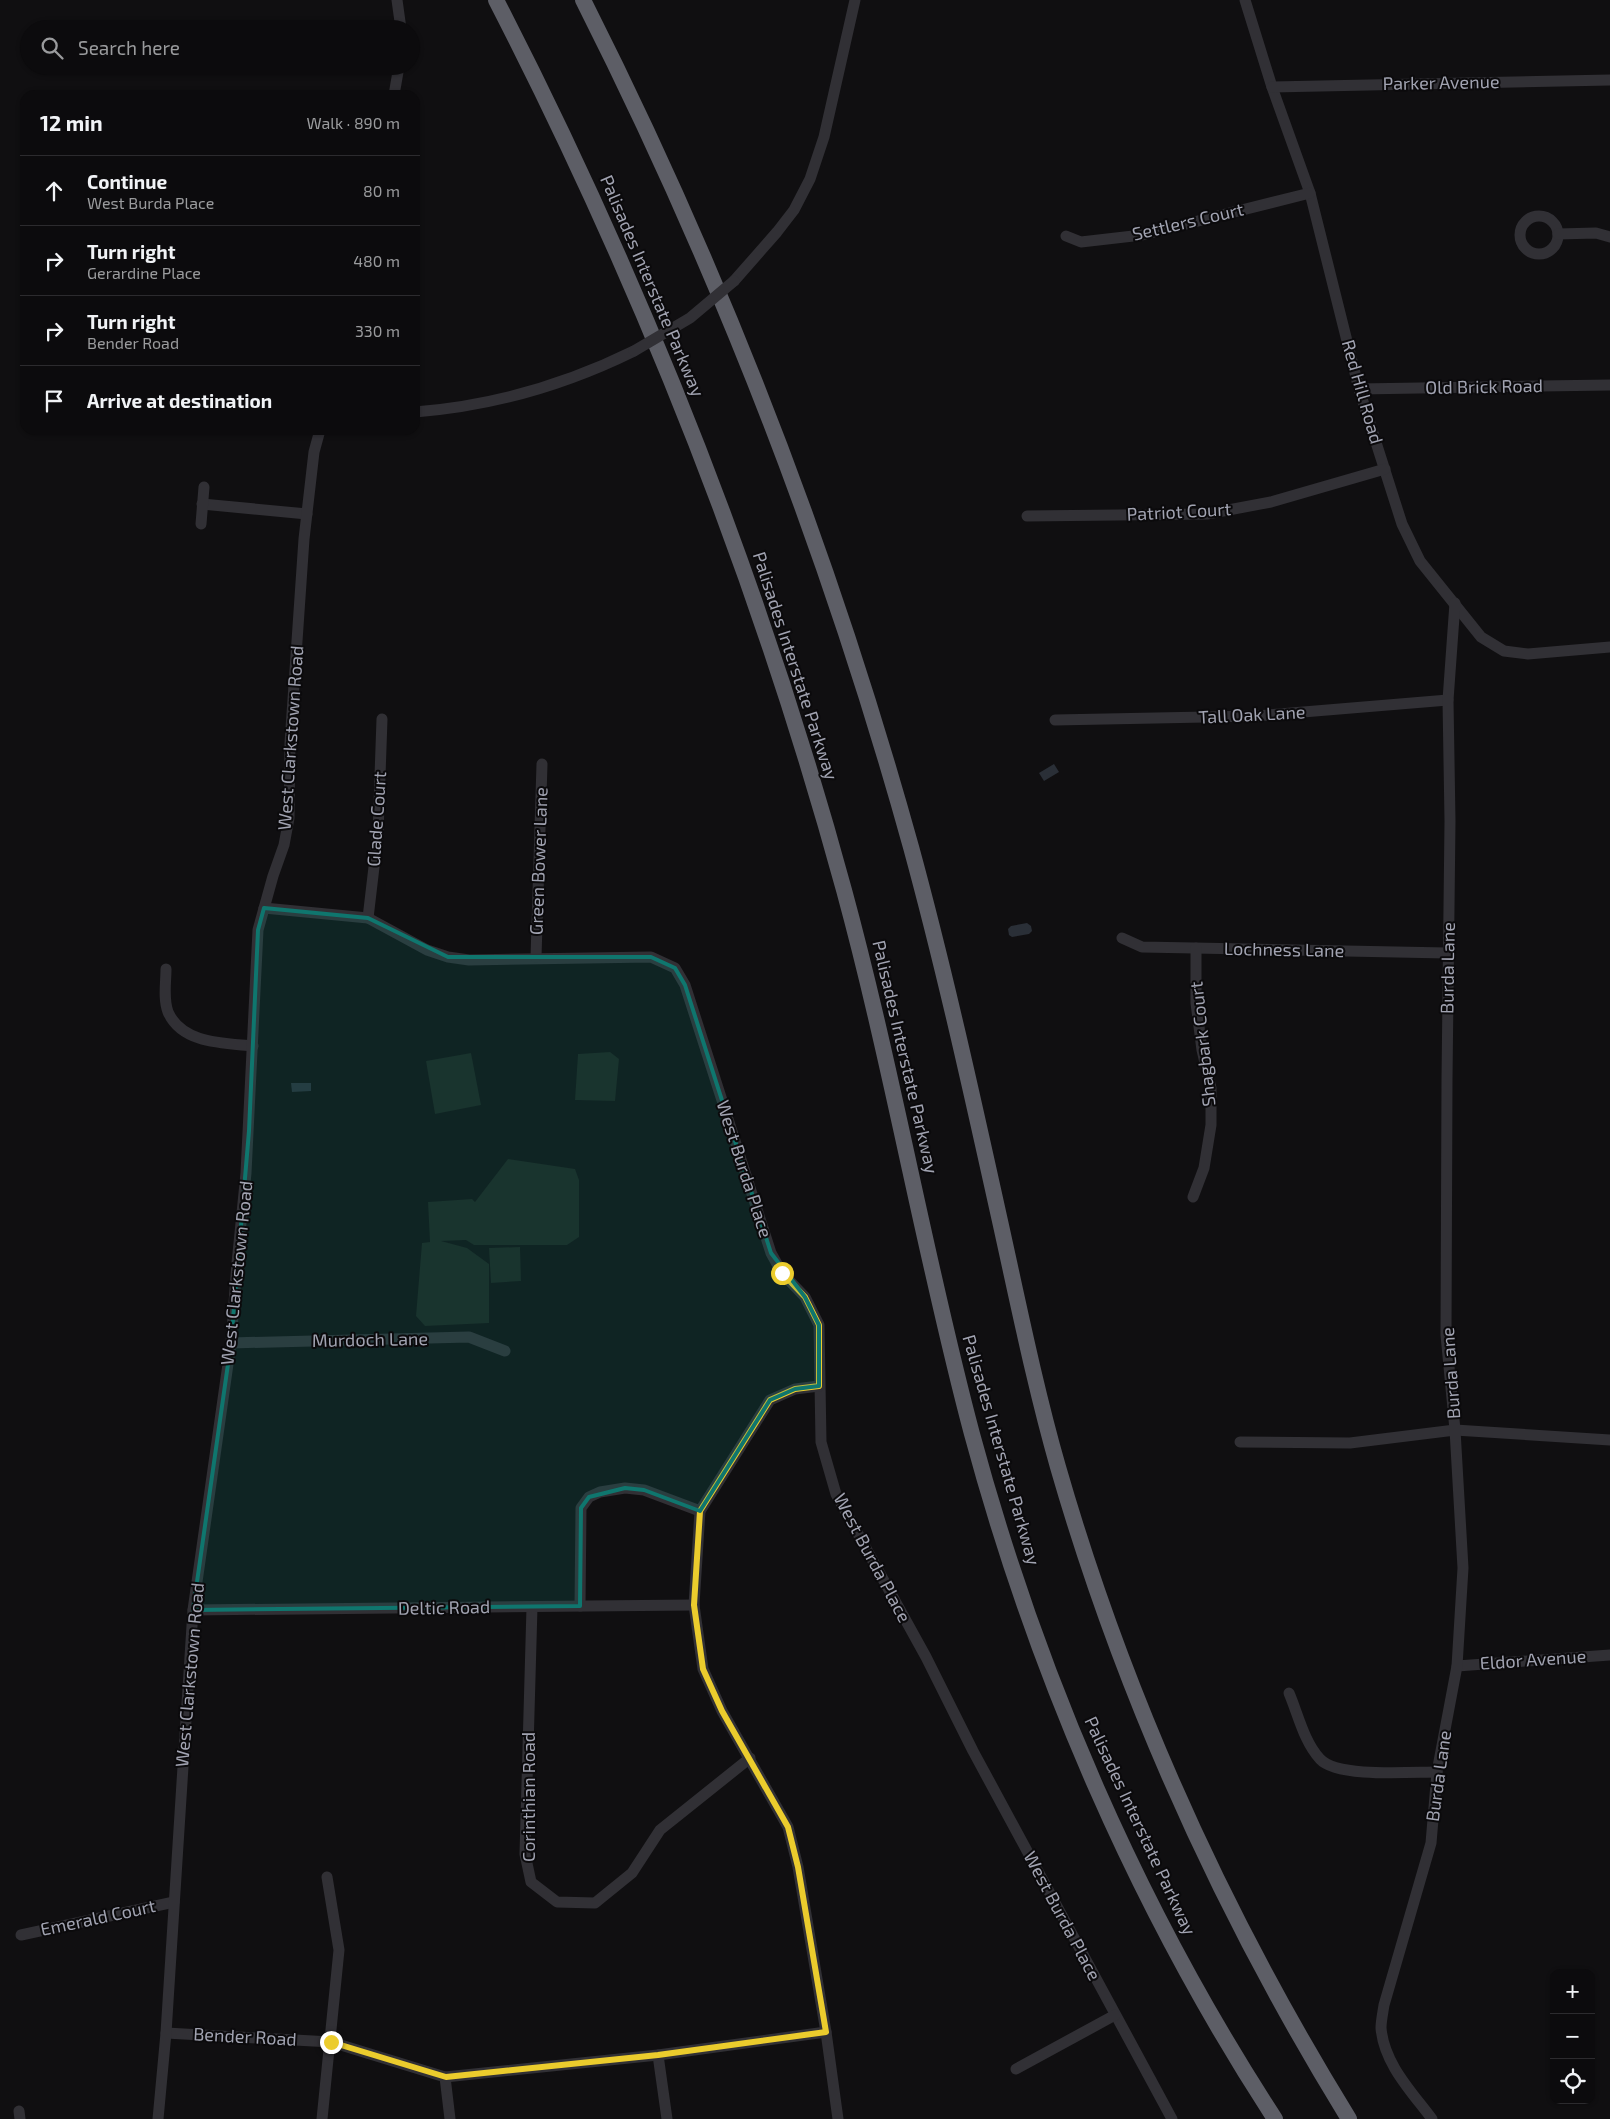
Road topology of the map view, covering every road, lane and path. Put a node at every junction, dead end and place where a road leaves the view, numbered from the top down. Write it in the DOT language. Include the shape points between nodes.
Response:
graph roads {
  1 [pos="397,0"];
  2 [pos="496,0"];
  3 [pos="582,0"];
  4 [pos="855,0"];
  5 [pos="1245,0"];
  6 [pos="400,20"];
  7 [pos="397,75"];
  8 [pos="1610,80"];
  9 [pos="1272,88"];
  10 [pos="395,90"];
  11 [pos="1310,193"];
  12 [pos="1558,234"];
  13 [pos="1066,236"];
  14 [pos="1610,237"];
  15 [pos="1610,385"];
  16 [pos="1359,389"];
  17 [pos="420,411"];
  18 [pos="319,435"];
  19 [pos="1386,469"];
  20 [pos="204,486"];
  21 [pos="202,504"];
  22 [pos="307,514"];
  23 [pos="1027,516"];
  24 [pos="200,524"];
  25 [pos="1455,603"];
  26 [pos="1610,646"];
  27 [pos="1448,700"];
  28 [pos="382,719"];
  29 [pos="1054,720"];
  30 [pos="542,764"];
  31 [pos="264,908"];
  32 [pos="368,918"];
  33 [pos="1122,938"];
  34 [pos="1196,948"];
  35 [pos="1448,952"];
  36 [pos="536,957"];
  37 [pos="166,970"];
  38 [pos="253,1046"];
  39 [pos="1193,1197"];
  40 [pos="231,1343"];
  41 [pos="506,1351"];
  42 [pos="819,1386"];
  43 [pos="1455,1430"];
  44 [pos="1610,1440"];
  45 [pos="1240,1442"];
  46 [pos="700,1511"];
  47 [pos="694,1605"];
  48 [pos="580,1606"];
  49 [pos="532,1607"];
  50 [pos="193,1610"];
  51 [pos="1610,1655"];
  52 [pos="1457,1666"];
  53 [pos="1289,1693"];
  54 [pos="750,1758"];
  55 [pos="1437,1772"];
  56 [pos="327,1877"];
  57 [pos="174,1902"];
  58 [pos="21,1935"];
  59 [pos="1115,2015"];
  60 [pos="826,2032"];
  61 [pos="166,2033"];
  62 [pos="331,2042"];
  63 [pos="658,2055"];
  64 [pos="1016,2069"];
  65 [pos="446,2077"];
  66 [pos="158,2119"];
  67 [pos="322,2119"];
  68 [pos="450,2119"];
  69 [pos="666,2119"];
  70 [pos="838,2119"];
  71 [pos="1172,2119"];
  72 [pos="1275,2119"];
  73 [pos="1349,2119"];
  74 [pos="1432,2119"];
  1 -- 6 [label="street"];
  2 -- 72 [label="highway, Palisades Interstate Parkway" via="573,156 647,320 719,502 778,671 823,814 862,959 972,1434 1040,1646 1080,1750 1141,1883 1193,1982"];
  3 -- 73 [label="highway" via="667,175 728,315 796,490 857,667 901,811 940,956 1049,1433 1080,1539 1113,1634 1171,1778 1221,1887 1284,2009"];
  4 -- 17 [label="street, bridge" via="824,137 810,179 778,232 734,281 690,318 634,351 572,378 471,405"];
  5 -- 9 [label="street, Red Hill Road"];
  7 -- 10 [label="street"];
  8 -- 9 [label="street, Parker Avenue"];
  9 -- 11 [label="street, Red Hill Road"];
  11 -- 13 [label="street, Settlers Court" via="1142,235 1081,242"];
  11 -- 16 [label="street, Red Hill Road"];
  12 -- 14 [label="street" via="1596,233"];
  15 -- 16 [label="street, Old Brick Road"];
  16 -- 19 [label="street, Red Hill Road"];
  18 -- 22 [label="street, West Clarkstown Road"];
  19 -- 23 [label="street, Patriot Court" via="1271,502 1207,514"];
  19 -- 25 [label="street, Red Hill Road" via="1402,524 1420,561"];
  20 -- 21 [label="street"];
  21 -- 22 [label="street"];
  21 -- 24 [label="street"];
  22 -- 31 [label="street, West Clarkstown Road" via="290,743 289,818"];
  25 -- 26 [label="street, Red Hill Road" via="1481,637 1504,651 1528,654"];
  25 -- 27 [label="street, Burda Lane"];
  27 -- 29 [label="street, Tall Oak Lane" via="1256,716"];
  27 -- 35 [label="street, Burda Lane"];
  28 -- 32 [label="street, Glade Court" via="378,833"];
  30 -- 36 [label="street, Green Bower Lane"];
  31 -- 32 [label="street, West Burda Place"];
  31 -- 38 [label="street, West Clarkstown Road" via="258,930"];
  32 -- 36 [label="street, West Burda Place" via="427,950 448,957 469,960"];
  33 -- 34 [label="street, Lochness Lane" via="1142,947"];
  34 -- 35 [label="street, Lochness Lane"];
  34 -- 39 [label="street, Shagbark Court" via="1196,1003 1211,1088 1211,1124 1204,1168"];
  35 -- 43 [label="street, Burda Lane" via="1446,1335"];
  36 -- 42 [label="street, West Burda Place" via="651,957 675,968 685,985 771,1253 782,1273 805,1297 819,1325"];
  37 -- 38 [label="street" via="168,1010 188,1034 206,1040"];
  38 -- 40 [label="street, West Clarkstown Road"];
  40 -- 41 [label="street, Murdoch Lane" via="469,1337"];
  40 -- 50 [label="street, West Clarkstown Road"];
  42 -- 46 [label="street" via="795,1389 770,1400"];
  42 -- 59 [label="street, West Burda Place" via="821,1442 836,1494"];
  43 -- 44 [label="street"];
  43 -- 45 [label="street" via="1350,1443"];
  43 -- 52 [label="street, Burda Lane" via="1463,1568"];
  46 -- 47 [label="street"];
  46 -- 48 [label="street" via="644,1490 625,1488 589,1497 581,1508"];
  47 -- 48 [label="street, Deltic Road"];
  47 -- 54 [label="street" via="703,1669 722,1711"];
  48 -- 49 [label="street, Deltic Road"];
  49 -- 50 [label="street, Deltic Road"];
  49 -- 54 [label="street, Corinthian Road" via="525,1854 531,1882 557,1902 595,1902 632,1873 660,1830"];
  50 -- 57 [label="street, West Clarkstown Road"];
  51 -- 52 [label="street, Eldor Avenue"];
  52 -- 55 [label="street, Burda Lane"];
  53 -- 55 [label="street" via="1312,1748 1321,1761 1335,1769"];
  54 -- 60 [label="street" via="788,1827 798,1867"];
  55 -- 74 [label="street, Burda Lane" via="1431,1843 1384,2005 1381,2027 1394,2068"];
  56 -- 62 [label="street" via="339,1950"];
  57 -- 58 [label="street, Emerald Court"];
  57 -- 61 [label="street, West Clarkstown Road"];
  59 -- 64 [label="street"];
  59 -- 71 [label="street, West Burda Place"];
  60 -- 63 [label="street, Bender Road"];
  60 -- 70 [label="street"];
  61 -- 62 [label="street, Bender Road"];
  61 -- 66 [label="street, West Clarkstown Road"];
  62 -- 65 [label="street, Bender Road"];
  62 -- 67 [label="street"];
  63 -- 65 [label="street, Bender Road"];
  63 -- 69 [label="street"];
  65 -- 68 [label="street"];
}
